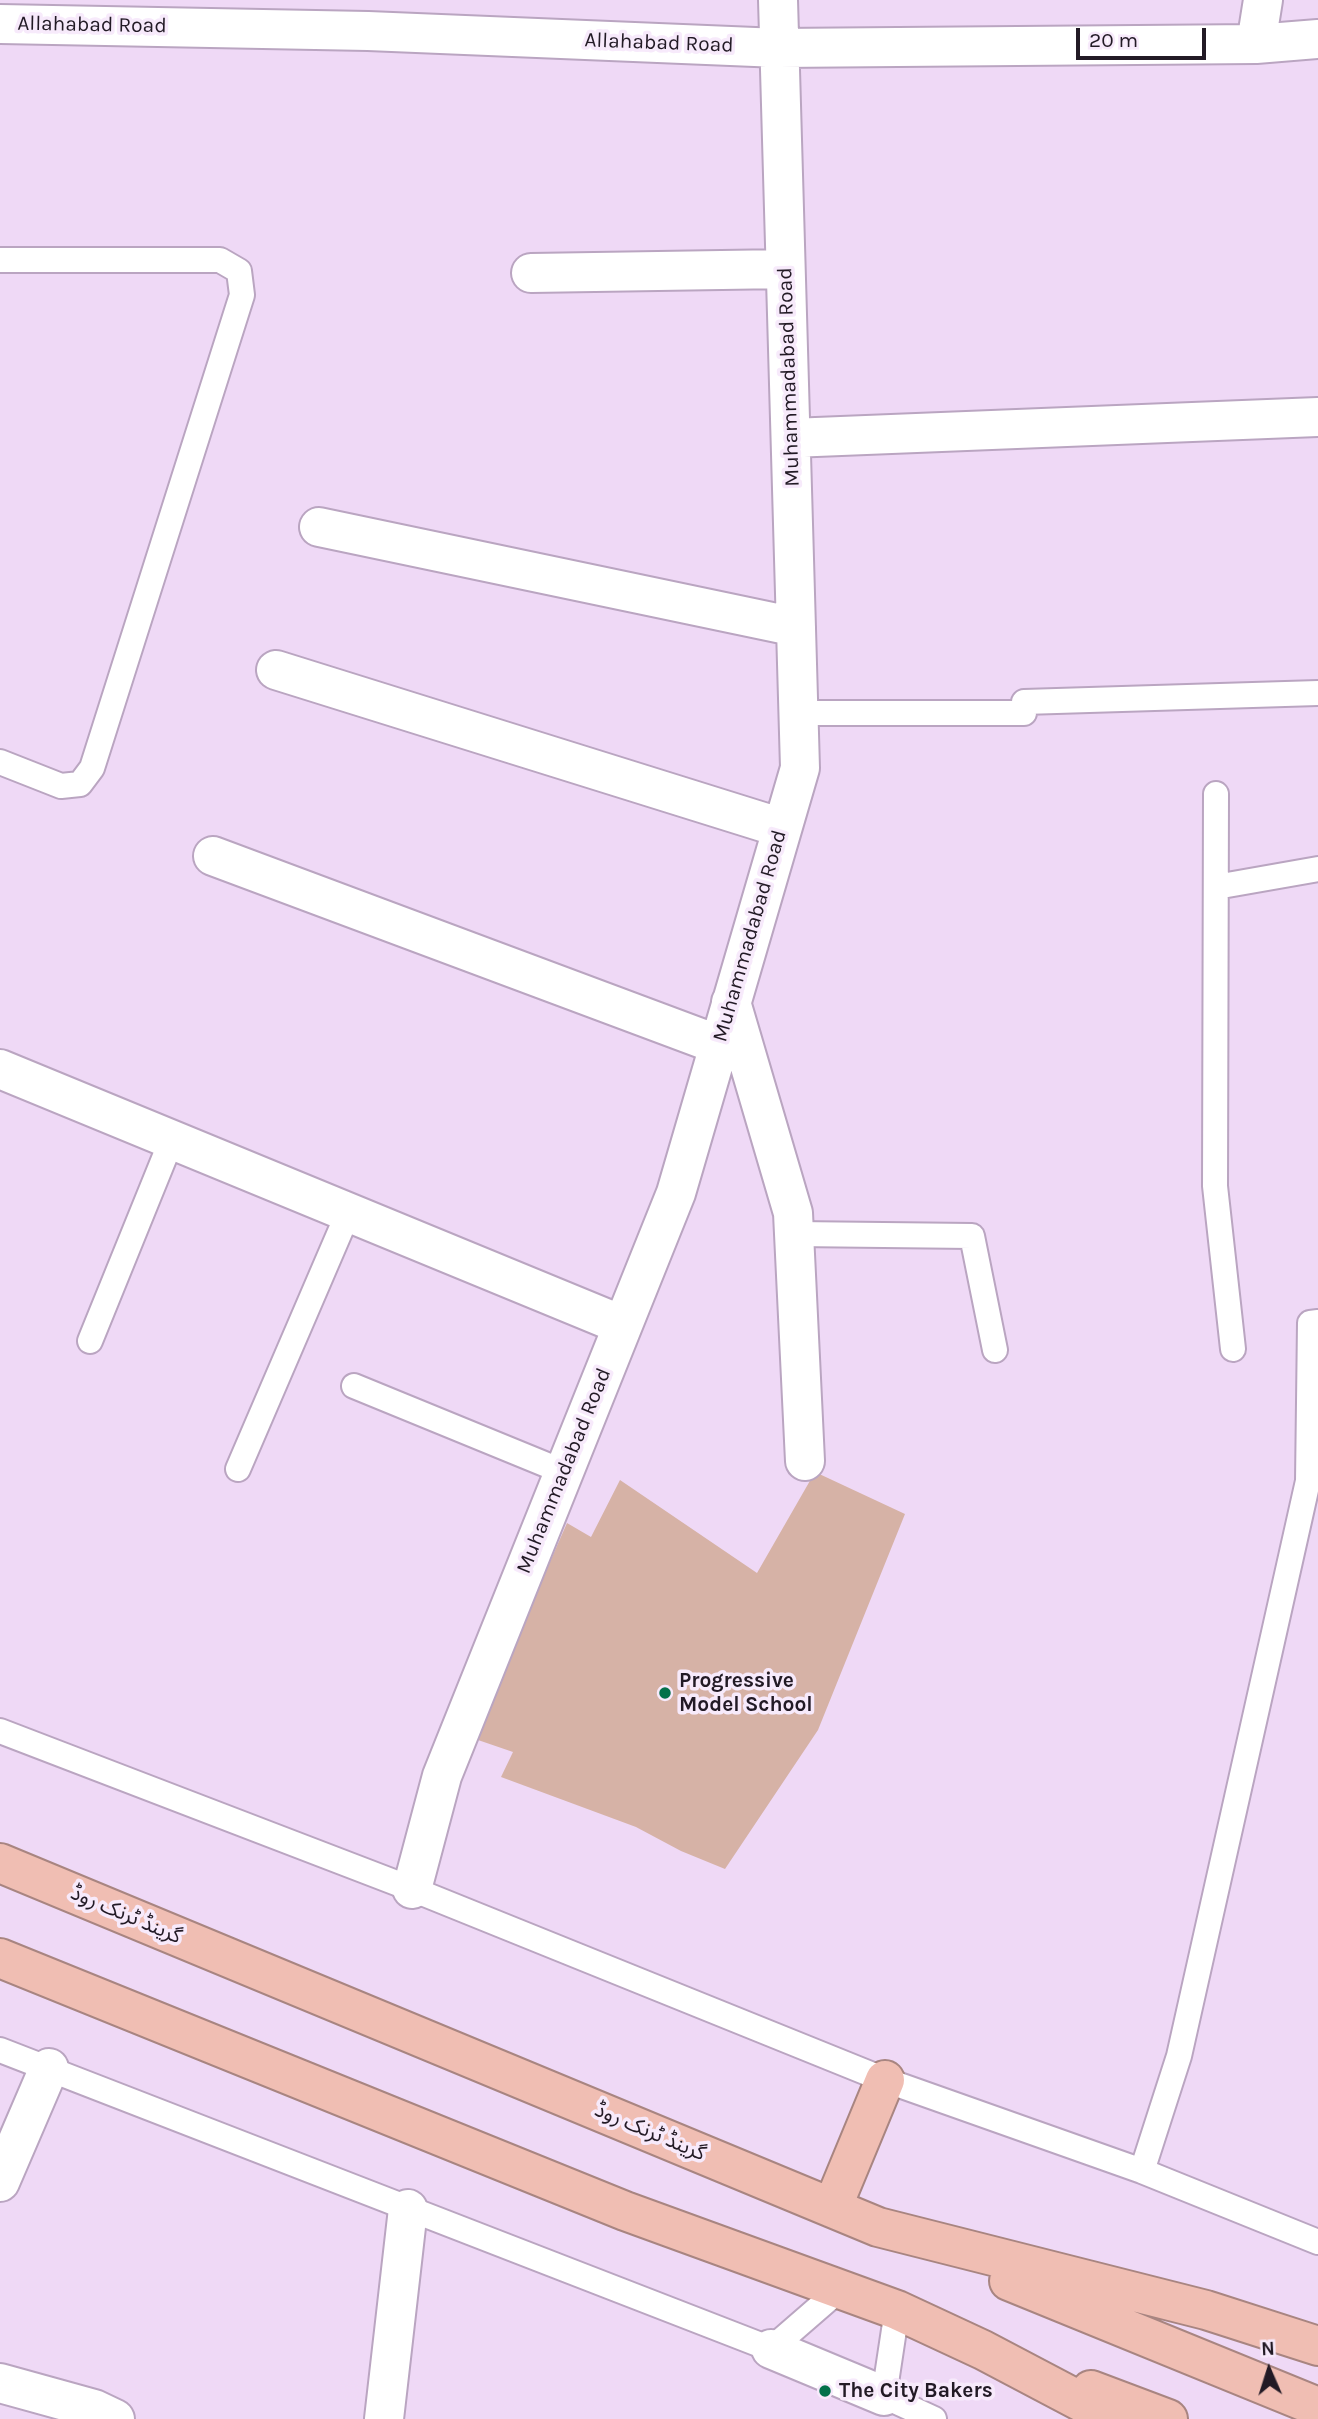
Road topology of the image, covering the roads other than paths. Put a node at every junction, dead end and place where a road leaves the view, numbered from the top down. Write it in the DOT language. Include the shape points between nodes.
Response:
graph roads {
  1 [pos="778,0"];
  2 [pos="1264,0"];
  3 [pos="211,14"];
  4 [pos="0,24"];
  5 [pos="1318,39"];
  6 [pos="1255,44"];
  7 [pos="779,48"];
  8 [pos="0,260"];
  9 [pos="785,270"];
  10 [pos="531,274"];
  11 [pos="1318,417"];
  12 [pos="791,438"];
  13 [pos="319,527"];
  14 [pos="796,627"];
  15 [pos="276,670"];
  16 [pos="1318,693"];
  17 [pos="798,713"];
  18 [pos="0,762"];
  19 [pos="1216,794"];
  20 [pos="782,828"];
  21 [pos="213,856"];
  22 [pos="1318,869"];
  23 [pos="1216,887"];
  24 [pos="731,1002"];
  25 [pos="719,1045"];
  26 [pos="0,1069"];
  27 [pos="172,1139"];
  28 [pos="349,1212"];
  29 [pos="794,1234"];
  30 [pos="1318,1322"];
  31 [pos="622,1325"];
  32 [pos="90,1341"];
  33 [pos="1233,1349"];
  34 [pos="995,1350"];
  35 [pos="354,1386"];
  36 [pos="805,1461"];
  37 [pos="238,1469"];
  38 [pos="564,1472"];
  39 [pos="0,1731"];
  40 [pos="0,1863"];
  41 [pos="412,1889"];
  42 [pos="0,1958"];
  43 [pos="0,2050"];
  44 [pos="49,2068"];
  45 [pos="885,2080"];
  46 [pos="1142,2171"];
  47 [pos="0,2182"];
  48 [pos="408,2208"];
  49 [pos="832,2208"];
  50 [pos="878,2227"];
  51 [pos="1318,2242"];
  52 [pos="838,2290"];
  53 [pos="897,2310"];
  54 [pos="1318,2346"];
  55 [pos="771,2349"];
  56 [pos="983,2350"];
  57 [pos="0,2383"];
  58 [pos="884,2396"];
  59 [pos="1318,2407"];
  60 [pos="115,2419"];
  61 [pos="384,2419"];
  62 [pos="934,2419"];
  63 [pos="1114,2419"];
  64 [pos="1168,2419"];
  1 -- 7 [label="street, Muhammadabad Road"];
  2 -- 6 [label="street"];
  3 -- 4 [label="street, Allahabad Road"];
  3 -- 7 [label="street, Allahabad Road" via="368,30"];
  5 -- 6 [label="street, Allahabad Road"];
  6 -- 7 [label="street, Allahabad Road"];
  7 -- 9 [label="street, Muhammadabad Road"];
  8 -- 18 [label="lane" via="220,260 239,271 242,295 92,768 80,784 61,786"];
  9 -- 10 [label="street"];
  9 -- 12 [label="street, Muhammadabad Road"];
  11 -- 12 [label="street"];
  12 -- 14 [label="street, Muhammadabad Road"];
  13 -- 14 [label="street"];
  14 -- 17 [label="street, Muhammadabad Road"];
  15 -- 20 [label="street"];
  16 -- 17 [label="lane" via="1024,702 1024,713"];
  17 -- 20 [label="street, Muhammadabad Road" via="800,768"];
  19 -- 23 [label="lane"];
  20 -- 24 [label="street, Muhammadabad Road"];
  21 -- 25 [label="street"];
  22 -- 23 [label="lane"];
  23 -- 33 [label="lane" via="1215,1186"];
  24 -- 25 [label="street, Muhammadabad Road"];
  24 -- 29 [label="street" via="793,1213"];
  25 -- 31 [label="street, Muhammadabad Road" via="676,1193"];
  26 -- 27 [label="street"];
  27 -- 28 [label="street"];
  27 -- 32 [label="lane"];
  28 -- 31 [label="street"];
  28 -- 37 [label="lane"];
  29 -- 34 [label="lane" via="971,1236"];
  29 -- 36 [label="street"];
  30 -- 46 [label="lane" via="1310,1323 1308,1481 1179,2056"];
  31 -- 38 [label="street, Muhammadabad Road"];
  35 -- 38 [label="lane"];
  38 -- 41 [label="street, Muhammadabad Road" via="442,1776"];
  39 -- 41 [label="lane"];
  40 -- 49 [label="highway, گرینڈ ٹرنک روڈ"];
  41 -- 45 [label="lane"];
  42 -- 52 [label="highway" via="625,2211"];
  43 -- 44 [label="lane"];
  44 -- 47 [label="street"];
  44 -- 48 [label="lane"];
  45 -- 46 [label="lane"];
  45 -- 49 [label="highway"];
  46 -- 51 [label="lane"];
  48 -- 55 [label="lane"];
  48 -- 61 [label="street"];
  49 -- 50 [label="highway, گرینڈ ٹرنک روڈ"];
  50 -- 54 [label="highway, گرینڈ ٹرنک روڈ" via="1206,2310"];
  50 -- 59 [label="highway"];
  52 -- 53 [label="highway"];
  52 -- 55 [label="lane"];
  53 -- 56 [label="highway"];
  53 -- 58 [label="lane"];
  55 -- 58 [label="street"];
  56 -- 63 [label="highway"];
  56 -- 64 [label="highway"];
  57 -- 60 [label="street"];
  58 -- 62 [label="lane"];
}
